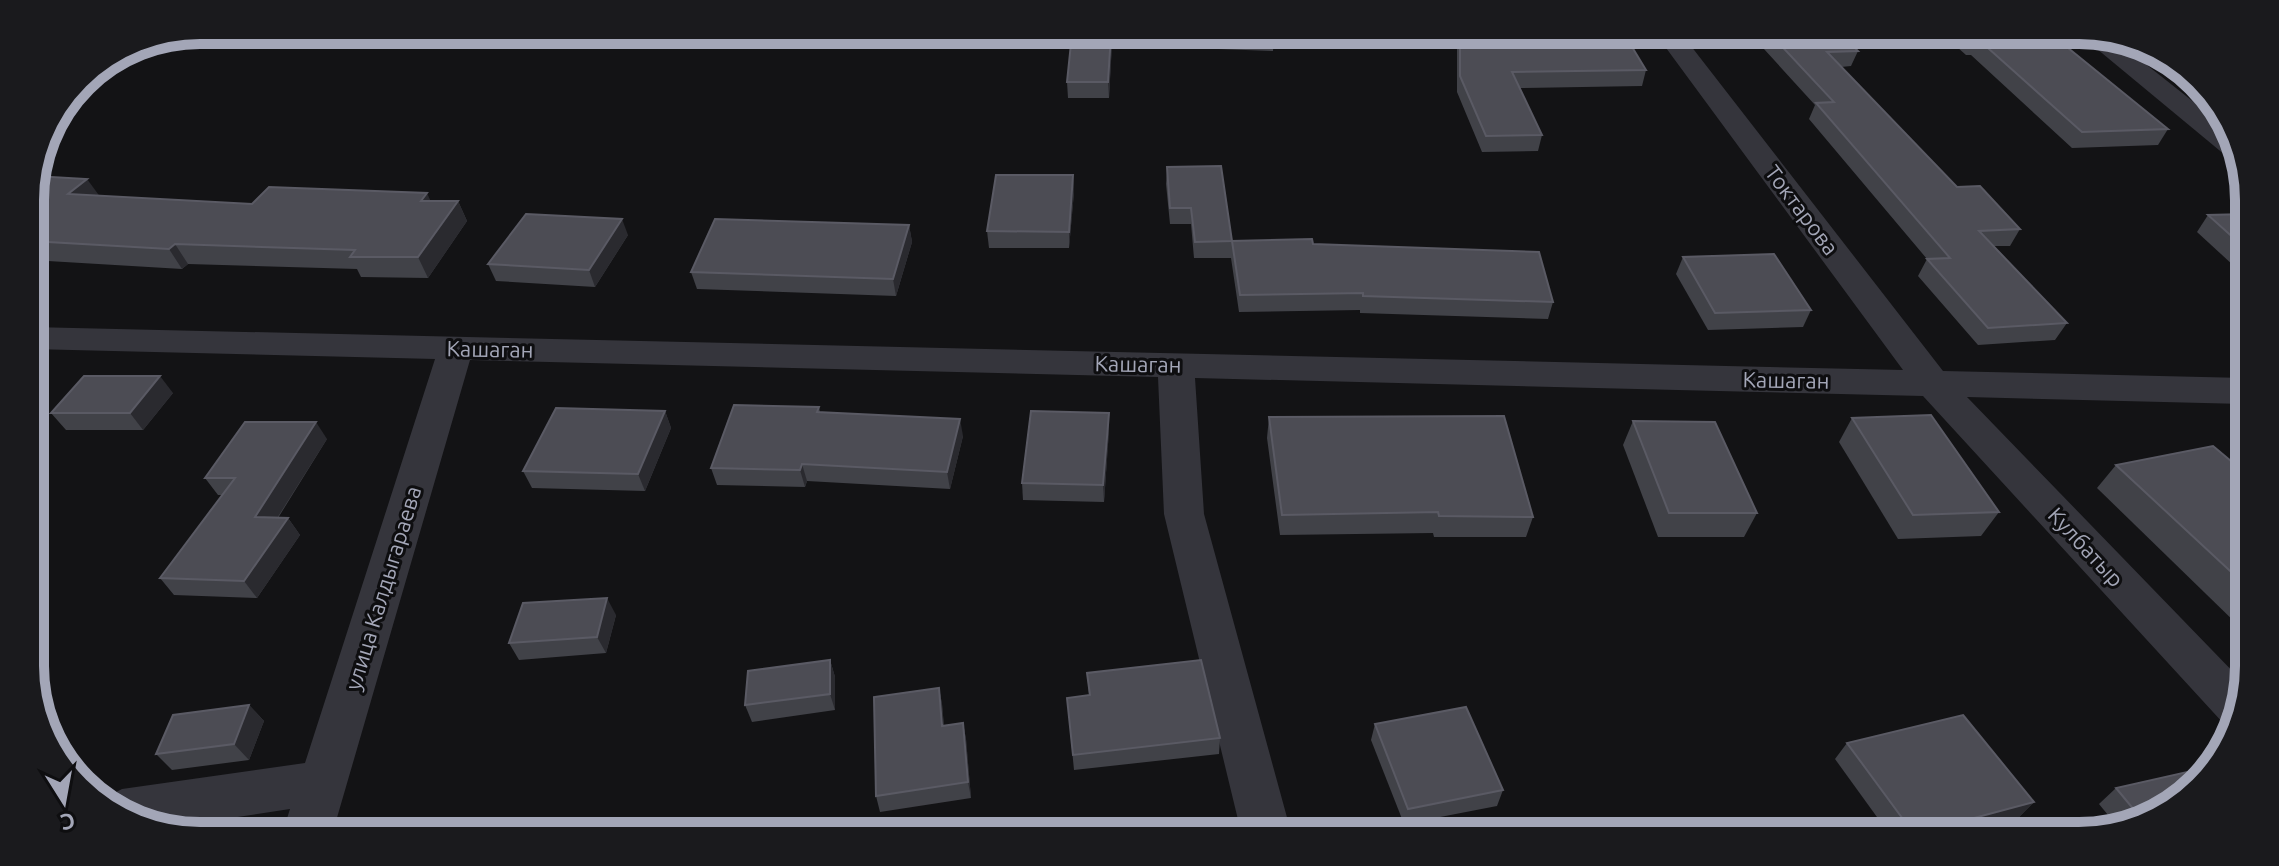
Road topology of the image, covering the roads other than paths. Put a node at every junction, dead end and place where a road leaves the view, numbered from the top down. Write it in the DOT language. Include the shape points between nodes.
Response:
graph roads {
  1 [pos="1677,44"];
  2 [pos="2107,46"];
  3 [pos="2222,139"];
  4 [pos="44,338"];
  5 [pos="456,348"];
  6 [pos="1176,365"];
  7 [pos="1932,383"];
  8 [pos="2235,391"];
  9 [pos="2231,701"];
  10 [pos="323,782"];
  11 [pos="139,809"];
  12 [pos="311,822"];
  13 [pos="1263,822"];
  1 -- 7 [label="street, Токтарова"];
  2 -- 3 [label="street"];
  4 -- 5 [label="street, Кашаган"];
  5 -- 6 [label="street, Кашаган"];
  5 -- 10 [label="street, улица Калдыгараева"];
  6 -- 7 [label="street, Кашаган"];
  6 -- 13 [label="street" via="1184,514"];
  7 -- 8 [label="street, Кашаган"];
  7 -- 9 [label="street, Кулбатыр"];
  10 -- 11 [label="street"];
  10 -- 12 [label="street, улица Калдыгараева"];
}
